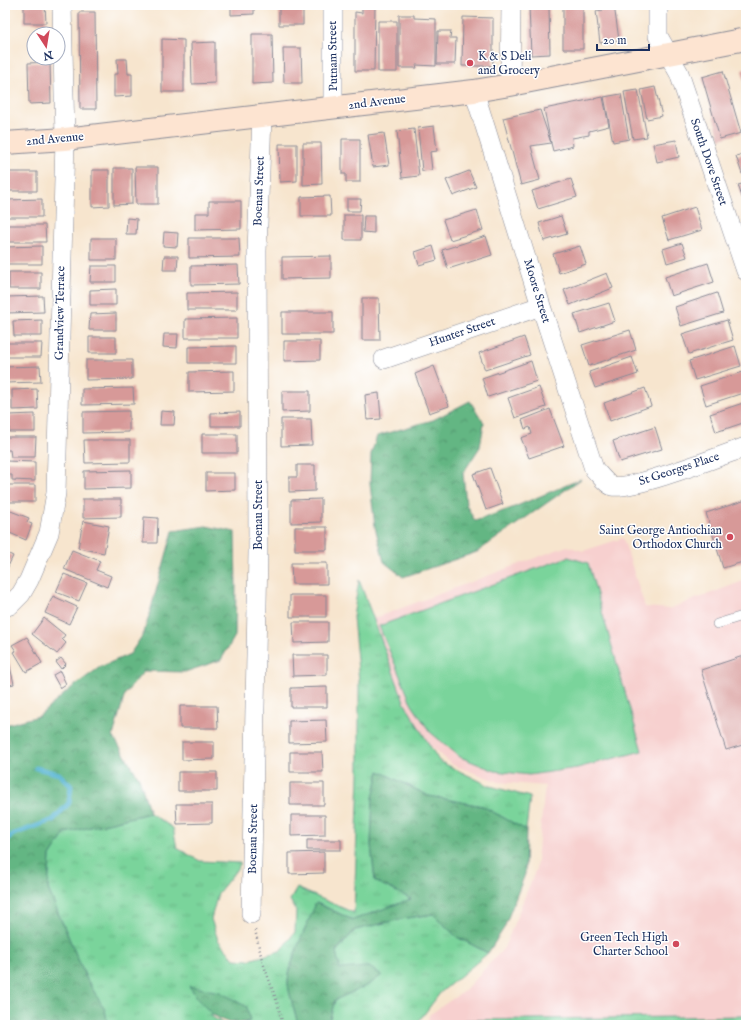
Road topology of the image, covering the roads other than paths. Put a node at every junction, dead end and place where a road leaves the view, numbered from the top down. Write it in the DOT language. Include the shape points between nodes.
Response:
graph roads {
  1 [pos="62,5"];
  2 [pos="333,5"];
  3 [pos="511,5"];
  4 [pos="658,5"];
  5 [pos="746,39"];
  6 [pos="668,54"];
  7 [pos="510,85"];
  8 [pos="474,91"];
  9 [pos="334,107"];
  10 [pos="262,116"];
  11 [pos="65,139"];
  12 [pos="5,143"];
  13 [pos="746,271"];
  14 [pos="541,306"];
  15 [pos="384,359"];
  16 [pos="746,447"];
  17 [pos="611,486"];
  18 [pos="5,607"];
  19 [pos="746,615"];
  20 [pos="717,624"];
  21 [pos="251,914"];
  1 -- 11 [label="street, Grandview Terrace"];
  2 -- 9 [label="street, Putnam Street"];
  3 -- 7 [label="street"];
  4 -- 6 [label="street, South Dove Street" via="658,36"];
  5 -- 6 [label="street, 2nd Avenue"];
  6 -- 7 [label="street, 2nd Avenue"];
  6 -- 13 [label="street, South Dove Street" via="679,73"];
  7 -- 8 [label="street, 2nd Avenue"];
  8 -- 9 [label="street, 2nd Avenue"];
  8 -- 14 [label="street, Moore Street"];
  9 -- 10 [label="street, 2nd Avenue"];
  10 -- 11 [label="street, 2nd Avenue"];
  10 -- 21 [label="street, Boenau Street" via="257,251 258,552"];
  11 -- 12 [label="street, 2nd Avenue"];
  11 -- 18 [label="street, Grandview Terrace" via="56,493 49,533 29,580 21,594"];
  14 -- 15 [label="street, Hunter Street"];
  14 -- 17 [label="street, Moore Street" via="594,469"];
  16 -- 17 [label="street, St Georges Place" via="649,480 623,487"];
  19 -- 20 [label="lane"];
}
